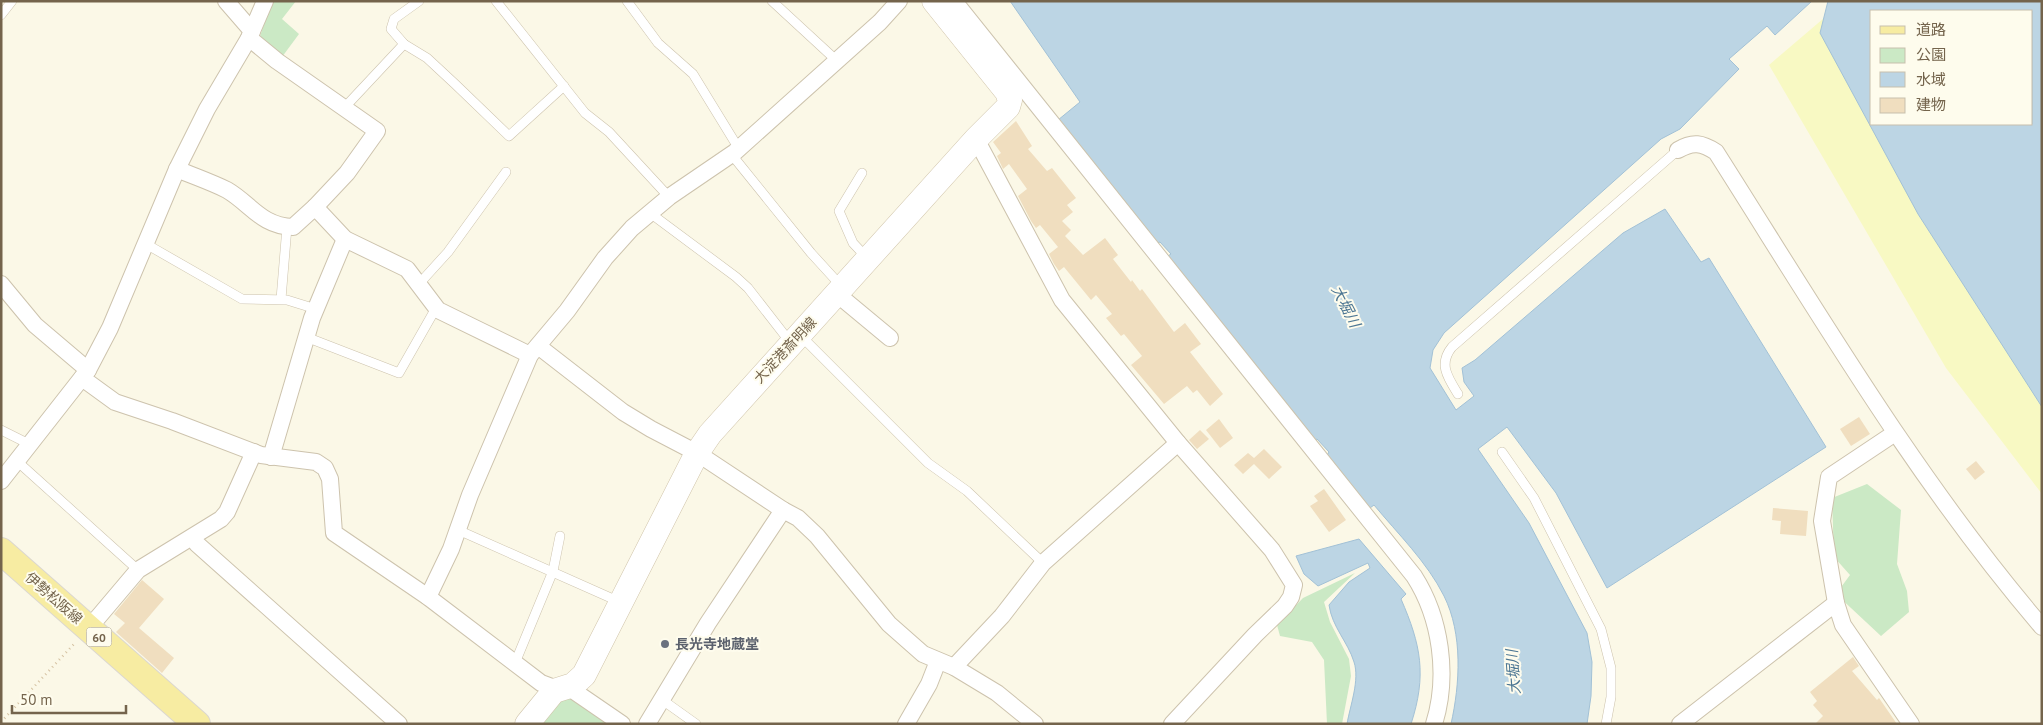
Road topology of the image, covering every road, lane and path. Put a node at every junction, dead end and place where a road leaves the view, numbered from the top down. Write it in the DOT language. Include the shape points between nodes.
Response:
graph roads {
  1 [pos="12,1"];
  2 [pos="226,1"];
  3 [pos="265,1"];
  4 [pos="419,1"];
  5 [pos="496,1"];
  6 [pos="627,1"];
  7 [pos="772,1"];
  8 [pos="899,1"];
  9 [pos="934,1"];
  10 [pos="954,1"];
  11 [pos="1,15"];
  12 [pos="251,34"];
  13 [pos="404,44"];
  14 [pos="836,60"];
  15 [pos="564,86"];
  16 [pos="345,107"];
  17 [pos="976,139"];
  18 [pos="1678,150"];
  19 [pos="736,152"];
  20 [pos="177,169"];
  21 [pos="506,172"];
  22 [pos="862,173"];
  23 [pos="669,197"];
  24 [pos="315,207"];
  25 [pos="650,213"];
  26 [pos="287,227"];
  27 [pos="345,239"];
  28 [pos="146,244"];
  29 [pos="868,259"];
  30 [pos="1,284"];
  31 [pos="418,285"];
  32 [pos="840,291"];
  33 [pos="281,299"];
  34 [pos="436,308"];
  35 [pos="316,309"];
  36 [pos="306,337"];
  37 [pos="890,338"];
  38 [pos="795,339"];
  39 [pos="534,351"];
  40 [pos="85,374"];
  41 [pos="1458,394"];
  42 [pos="1,430"];
  43 [pos="1895,432"];
  44 [pos="1178,443"];
  45 [pos="31,445"];
  46 [pos="254,452"];
  47 [pos="1502,452"];
  48 [pos="697,453"];
  49 [pos="271,456"];
  50 [pos="18,462"];
  51 [pos="1,481"];
  52 [pos="783,510"];
  53 [pos="458,530"];
  54 [pos="560,536"];
  55 [pos="193,537"];
  56 [pos="1,551"];
  57 [pos="1043,563"];
  58 [pos="138,570"];
  59 [pos="553,570"];
  60 [pos="428,597"];
  61 [pos="621,603"];
  62 [pos="1836,603"];
  63 [pos="2042,627"];
  64 [pos="89,628"];
  65 [pos="938,661"];
  66 [pos="515,663"];
  67 [pos="954,668"];
  68 [pos="563,688"];
  69 [pos="661,699"];
  70 [pos="1,722"];
  71 [pos="197,724"];
  72 [pos="399,724"];
  73 [pos="527,724"];
  74 [pos="622,724"];
  75 [pos="647,724"];
  76 [pos="696,724"];
  77 [pos="906,724"];
  78 [pos="1035,724"];
  79 [pos="1172,724"];
  80 [pos="1434,724"];
  81 [pos="1606,724"];
  82 [pos="1680,724"];
  83 [pos="1911,724"];
  1 -- 11 [label="lane"];
  2 -- 12 [label="street"];
  3 -- 12 [label="street"];
  4 -- 13 [label="lane" via="391,24 394,35"];
  5 -- 15 [label="lane"];
  6 -- 19 [label="lane" via="658,42 693,74"];
  7 -- 14 [label="lane"];
  8 -- 14 [label="street"];
  9 -- 17 [label="main road, 大淀港斎明線" via="1009,96 1008,107"];
  10 -- 80 [label="street" via="1414,576 1431,611 1440,650 1440,695"];
  12 -- 16 [label="street" via="277,61"];
  12 -- 20 [label="street" via="207,109"];
  13 -- 15 [label="lane" via="427,58 509,136"];
  13 -- 16 [label="lane"];
  14 -- 19 [label="street"];
  15 -- 23 [label="lane" via="585,113 609,132"];
  16 -- 24 [label="street" via="377,131 347,174"];
  17 -- 29 [label="main road, 大淀港斎明線"];
  17 -- 44 [label="street" via="1062,300"];
  18 -- 41 [label="lane" via="1447,354 1445,369"];
  18 -- 43 [label="street" via="1688,144 1702,144 1716,152"];
  19 -- 23 [label="street"];
  19 -- 32 [label="lane"];
  20 -- 26 [label="street" via="228,191 263,220"];
  20 -- 28 [label="street"];
  21 -- 31 [label="lane" via="448,252"];
  22 -- 29 [label="lane" via="839,211 853,243"];
  23 -- 25 [label="street"];
  24 -- 26 [label="street" via="293,227"];
  24 -- 27 [label="street"];
  25 -- 38 [label="lane" via="748,288"];
  25 -- 39 [label="street" via="605,258 568,311"];
  26 -- 33 [label="lane"];
  27 -- 31 [label="street" via="407,269"];
  27 -- 35 [label="street"];
  28 -- 33 [label="lane" via="242,298"];
  28 -- 40 [label="street" via="110,328"];
  29 -- 32 [label="main road, 大淀港斎明線"];
  30 -- 40 [label="street" via="35,325"];
  31 -- 34 [label="street"];
  32 -- 37 [label="street"];
  32 -- 38 [label="main road, 大淀港斎明線"];
  33 -- 35 [label="lane"];
  34 -- 36 [label="lane" via="400,373"];
  34 -- 39 [label="street" via="474,329"];
  35 -- 36 [label="street"];
  36 -- 49 [label="street"];
  38 -- 48 [label="main road, 大淀港斎明線" via="722,419"];
  38 -- 57 [label="lane" via="928,463 967,491"];
  39 -- 48 [label="street" via="651,430"];
  39 -- 53 [label="street" via="470,494"];
  40 -- 45 [label="street"];
  40 -- 46 [label="street" via="115,402"];
  42 -- 45 [label="lane"];
  43 -- 62 [label="street" via="1828,477 1822,521"];
  43 -- 63 [label="street" via="1994,572"];
  44 -- 57 [label="street"];
  44 -- 79 [label="street" via="1272,550 1294,585 1292,597"];
  45 -- 50 [label="street"];
  46 -- 49 [label="street"];
  46 -- 55 [label="street" via="227,512"];
  47 -- 81 [label="lane" via="1534,498 1602,629 1611,668 1611,697"];
  48 -- 52 [label="street"];
  48 -- 61 [label="main road, 大淀港斎明線"];
  49 -- 60 [label="street" via="316,462 325,468 333,491 334,533"];
  50 -- 51 [label="street"];
  50 -- 58 [label="lane"];
  52 -- 65 [label="street" via="798,518 817,536 889,624 923,654"];
  52 -- 69 [label="street"];
  53 -- 59 [label="lane"];
  53 -- 60 [label="street"];
  54 -- 59 [label="lane"];
  55 -- 58 [label="street"];
  55 -- 72 [label="street"];
  56 -- 64 [label="main road, 伊勢松阪線 / 60"];
  57 -- 67 [label="street" via="1002,616"];
  58 -- 64 [label="street"];
  59 -- 61 [label="lane"];
  59 -- 66 [label="lane"];
  60 -- 66 [label="street"];
  61 -- 68 [label="main road, 大淀港斎明線" via="584,675"];
  62 -- 82 [label="street"];
  62 -- 83 [label="street" via="1843,626"];
  64 -- 70 [label="path"];
  64 -- 71 [label="main road, 伊勢松阪線 / 60"];
  65 -- 67 [label="street"];
  65 -- 77 [label="street"];
  66 -- 68 [label="street" via="541,684"];
  67 -- 78 [label="street" via="997,693"];
  68 -- 73 [label="main road, 大淀港斎明線"];
  68 -- 74 [label="street"];
  69 -- 75 [label="street"];
  69 -- 76 [label="lane"];
}
